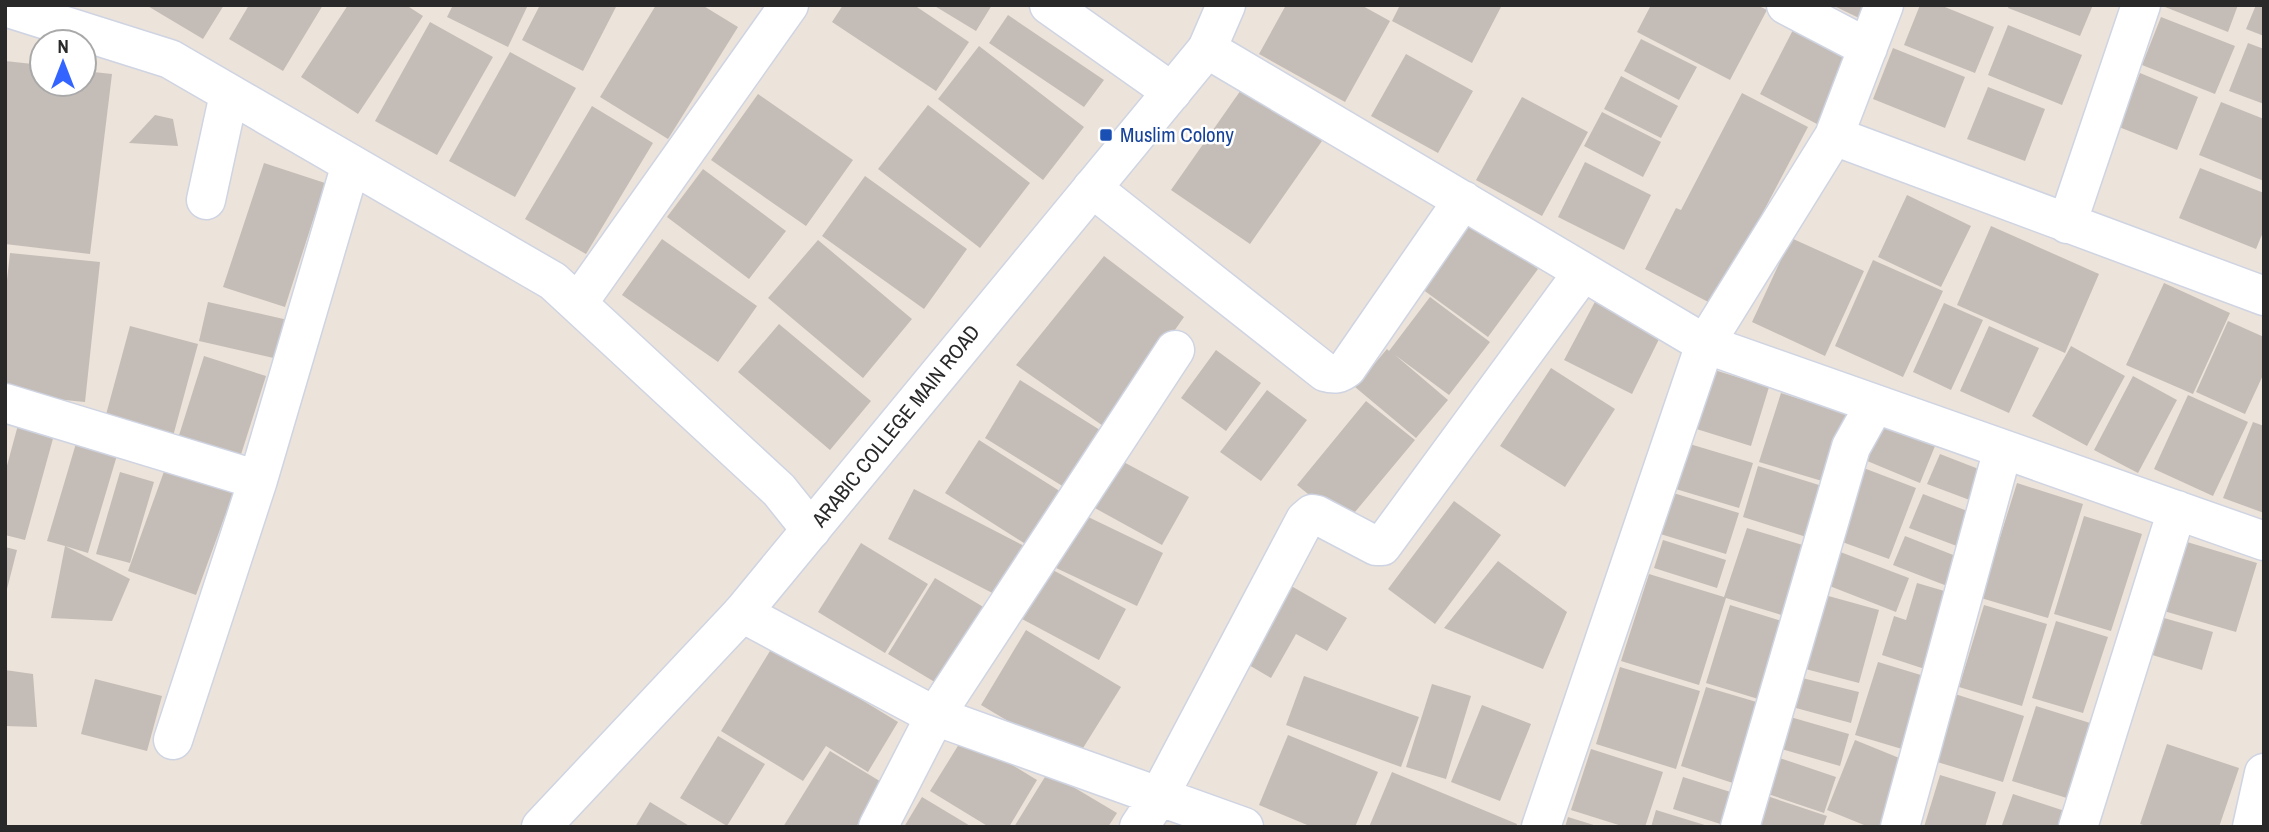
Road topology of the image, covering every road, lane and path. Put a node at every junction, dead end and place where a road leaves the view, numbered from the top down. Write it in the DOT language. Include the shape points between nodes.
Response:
graph roads {
  1 [pos="1049,5"];
  2 [pos="1226,5"];
  3 [pos="1786,5"];
  4 [pos="1884,5"];
  5 [pos="2141,5"];
  6 [pos="787,6"];
  7 [pos="26,10"];
  8 [pos="1868,48"];
  9 [pos="1207,49"];
  10 [pos="1172,92"];
  11 [pos="229,94"];
  12 [pos="1834,136"];
  13 [pos="351,164"];
  14 [pos="1092,188"];
  15 [pos="206,200"];
  16 [pos="1463,200"];
  17 [pos="2067,224"];
  18 [pos="1583,272"];
  19 [pos="2264,296"];
  20 [pos="578,303"];
  21 [pos="1705,344"];
  22 [pos="1175,350"];
  23 [pos="5,403"];
  24 [pos="1875,404"];
  25 [pos="2003,449"];
  26 [pos="258,480"];
  27 [pos="2178,510"];
  28 [pos="811,530"];
  29 [pos="2264,541"];
  30 [pos="742,612"];
  31 [pos="935,716"];
  32 [pos="173,740"];
  33 [pos="2264,773"];
  34 [pos="1148,812"];
  35 [pos="541,827"];
  36 [pos="878,827"];
  37 [pos="1244,827"];
  38 [pos="1541,827"];
  39 [pos="1740,827"];
  40 [pos="1900,827"];
  41 [pos="2078,827"];
  42 [pos="2252,827"];
  1 -- 10 [label="street"];
  2 -- 9 [label="street, ARABIC COLLEGE MAIN ROAD"];
  3 -- 8 [label="street"];
  4 -- 8 [label="street"];
  5 -- 17 [label="street"];
  6 -- 20 [label="street"];
  7 -- 11 [label="street" via="170,59"];
  8 -- 12 [label="street"];
  9 -- 10 [label="street, ARABIC COLLEGE MAIN ROAD"];
  9 -- 16 [label="street"];
  10 -- 14 [label="street, ARABIC COLLEGE MAIN ROAD"];
  11 -- 13 [label="street"];
  11 -- 15 [label="street"];
  12 -- 17 [label="street"];
  12 -- 21 [label="street"];
  13 -- 20 [label="street" via="553,281"];
  13 -- 26 [label="street"];
  14 -- 16 [label="street" via="1332,374 1347,369"];
  14 -- 28 [label="street, ARABIC COLLEGE MAIN ROAD"];
  16 -- 18 [label="street"];
  17 -- 19 [label="street"];
  18 -- 21 [label="street"];
  18 -- 34 [label="street" via="1381,546 1317,515 1305,520"];
  20 -- 28 [label="street" via="779,490"];
  21 -- 24 [label="street"];
  21 -- 38 [label="street"];
  22 -- 31 [label="street"];
  23 -- 26 [label="street"];
  24 -- 25 [label="street"];
  24 -- 39 [label="street" via="1851,447"];
  25 -- 27 [label="street"];
  25 -- 40 [label="street"];
  26 -- 32 [label="street"];
  27 -- 29 [label="street"];
  27 -- 41 [label="street"];
  28 -- 30 [label="street, ARABIC COLLEGE MAIN ROAD"];
  30 -- 31 [label="street"];
  30 -- 35 [label="street, ARABIC COLLEGE MAIN ROAD"];
  31 -- 34 [label="street"];
  31 -- 36 [label="street"];
  33 -- 42 [label="street"];
  34 -- 37 [label="street"];
}
